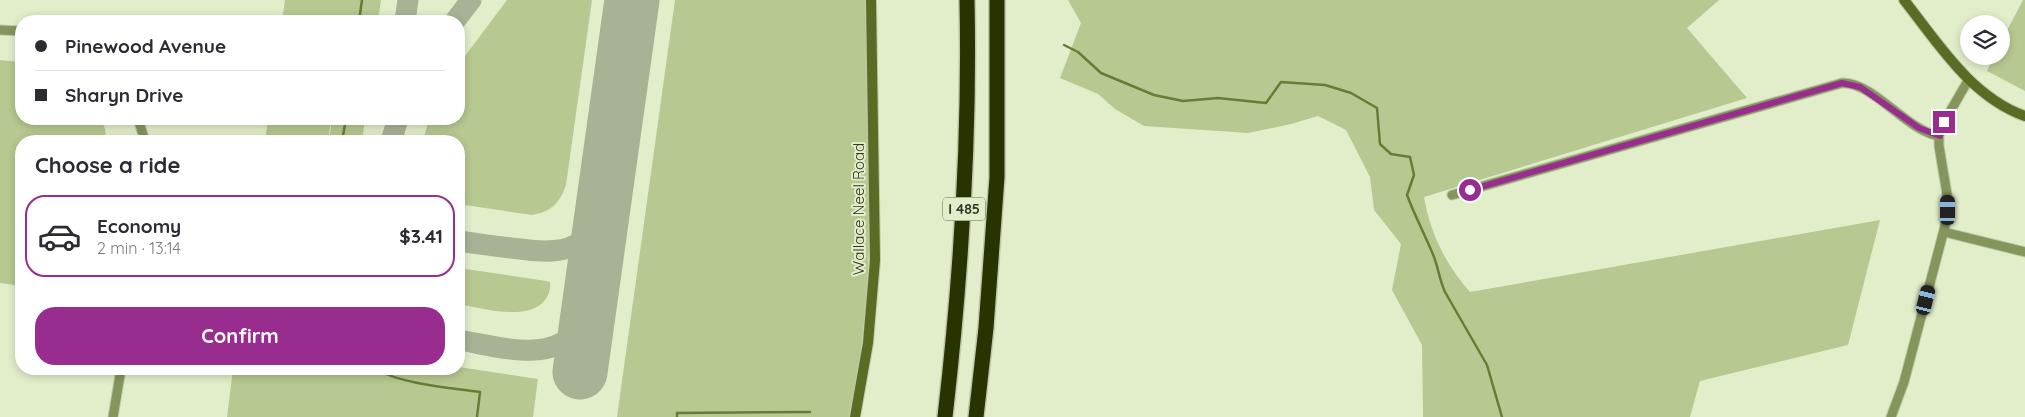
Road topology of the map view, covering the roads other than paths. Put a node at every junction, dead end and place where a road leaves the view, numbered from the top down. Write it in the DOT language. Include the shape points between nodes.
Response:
graph roads {
  1 [pos="871,0"];
  2 [pos="967,0"];
  3 [pos="997,0"];
  4 [pos="1904,0"];
  5 [pos="0,30"];
  6 [pos="15,31"];
  7 [pos="1969,79"];
  8 [pos="2025,116"];
  9 [pos="1940,136"];
  10 [pos="1452,195"];
  11 [pos="1944,232"];
  12 [pos="2025,252"];
  13 [pos="120,375"];
  14 [pos="113,417"];
  15 [pos="855,417"];
  16 [pos="945,417"];
  17 [pos="976,417"];
  18 [pos="1891,417"];
  1 -- 15 [label="street, Wallace Neel Road" via="875,260 868,343"];
  2 -- 16 [label="highway, I 485" via="964,209"];
  3 -- 17 [label="highway, I 485" via="997,177"];
  4 -- 7 [label="street"];
  5 -- 6 [label="street"];
  7 -- 8 [label="street" via="1998,104"];
  7 -- 9 [label="street" via="1944,122"];
  9 -- 10 [label="street" via="1919,128 1860,87 1842,83"];
  9 -- 11 [label="street" via="1948,210"];
  11 -- 12 [label="street"];
  11 -- 18 [label="street" via="1904,382"];
  13 -- 14 [label="street"];
}
